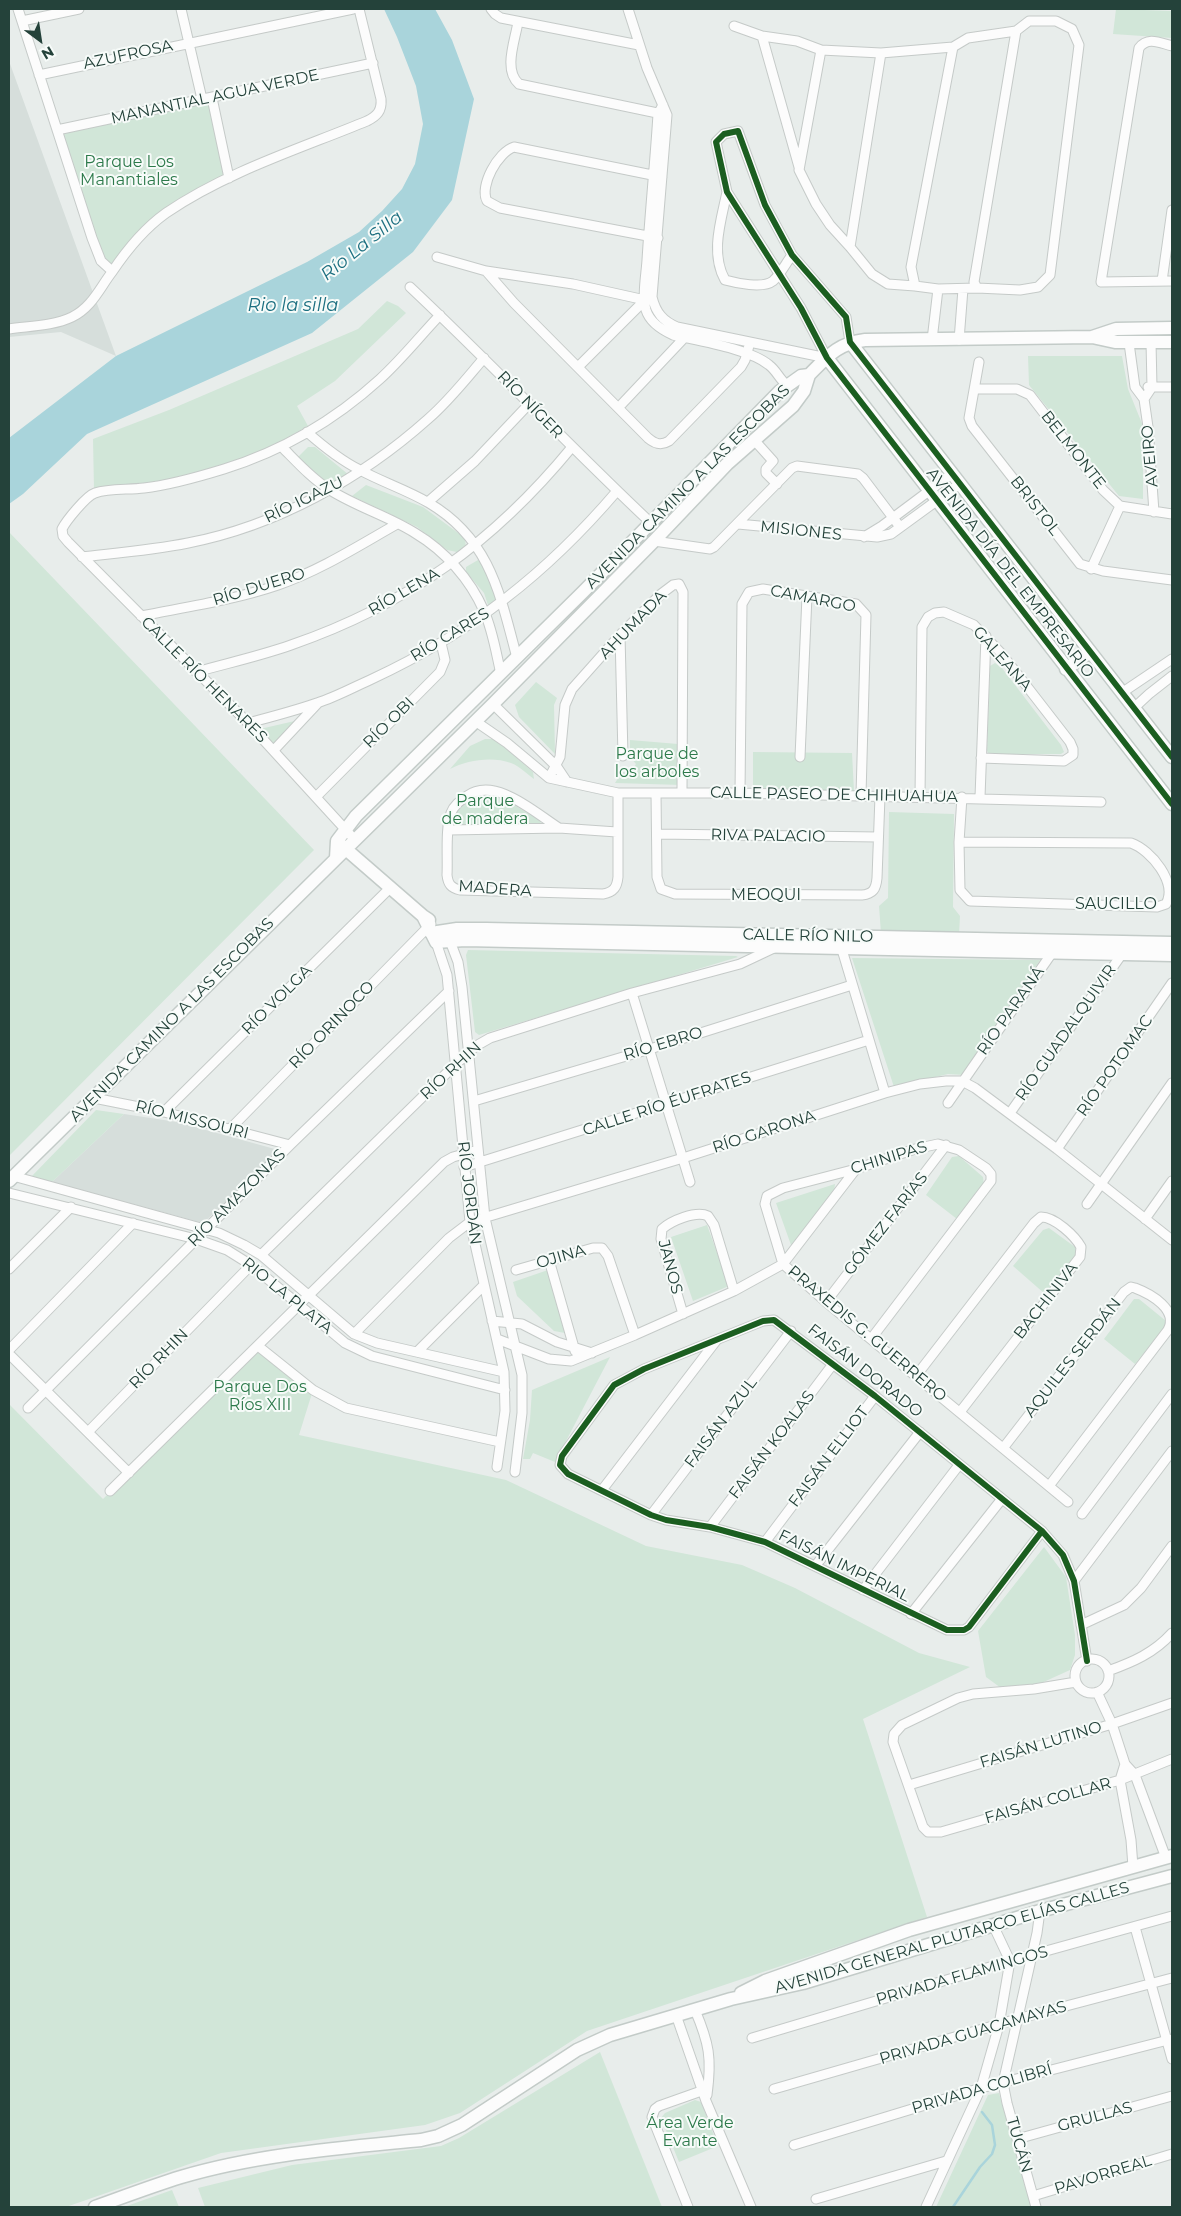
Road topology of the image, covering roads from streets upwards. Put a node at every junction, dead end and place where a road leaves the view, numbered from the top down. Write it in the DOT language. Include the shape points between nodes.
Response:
graph roads {
  1 [pos="18,9"];
  2 [pos="78,9"];
  3 [pos="180,9"];
  4 [pos="353,9"];
  5 [pos="359,9"];
  6 [pos="492,9"];
  7 [pos="628,9"];
  8 [pos="22,21"];
  9 [pos="518,22"];
  10 [pos="734,26"];
  11 [pos="1016,31"];
  12 [pos="762,36"];
  13 [pos="188,42"];
  14 [pos="639,45"];
  15 [pos="1172,46"];
  16 [pos="953,47"];
  17 [pos="821,50"];
  18 [pos="881,53"];
  19 [pos="373,63"];
  20 [pos="39,75"];
  21 [pos="212,98"];
  22 [pos="202,99"];
  23 [pos="663,114"];
  24 [pos="57,130"];
  25 [pos="800,170"];
  26 [pos="658,176"];
  27 [pos="229,178"];
  28 [pos="727,192"];
  29 [pos="1172,210"];
  30 [pos="648,237"];
  31 [pos="658,238"];
  32 [pos="850,247"];
  33 [pos="792,255"];
  34 [pos="437,257"];
  35 [pos="112,271"];
  36 [pos="486,271"];
  37 [pos="778,274"];
  38 [pos="1162,281"];
  39 [pos="1172,281"];
  40 [pos="915,286"];
  41 [pos="410,287"];
  42 [pos="963,288"];
  43 [pos="977,288"];
  44 [pos="938,289"];
  45 [pos="648,298"];
  46 [pos="440,315"];
  47 [pos="1172,328"];
  48 [pos="9,329"];
  49 [pos="691,330"];
  50 [pos="1092,337"];
  51 [pos="684,338"];
  52 [pos="932,340"];
  53 [pos="959,340"];
  54 [pos="750,342"];
  55 [pos="850,342"];
  56 [pos="1150,342"];
  57 [pos="1172,342"];
  58 [pos="1129,343"];
  59 [pos="748,354"];
  60 [pos="484,358"];
  61 [pos="827,358"];
  62 [pos="979,362"];
  63 [pos="578,367"];
  64 [pos="809,375"];
  65 [pos="787,385"];
  66 [pos="1135,387"];
  67 [pos="1152,387"];
  68 [pos="1172,387"];
  69 [pos="975,389"];
  70 [pos="1144,399"];
  71 [pos="529,404"];
  72 [pos="619,407"];
  73 [pos="308,432"];
  74 [pos="755,441"];
  75 [pos="282,447"];
  76 [pos="572,447"];
  77 [pos="360,471"];
  78 [pos="957,478"];
  79 [pos="777,484"];
  80 [pos="330,490"];
  81 [pos="617,491"];
  82 [pos="934,496"];
  83 [pos="428,502"];
  84 [pos="1120,506"];
  85 [pos="1154,512"];
  86 [pos="1172,514"];
  87 [pos="893,518"];
  88 [pos="651,523"];
  89 [pos="397,524"];
  90 [pos="738,524"];
  91 [pos="900,527"];
  92 [pos="863,537"];
  93 [pos="654,541"];
  94 [pos="476,546"];
  95 [pos="82,557"];
  96 [pos="452,564"];
  97 [pos="1091,569"];
  98 [pos="1172,580"];
  99 [pos="583,592"];
  100 [pos="807,596"];
  101 [pos="503,602"];
  102 [pos="594,602"];
  103 [pos="486,614"];
  104 [pos="140,616"];
  105 [pos="620,635"];
  106 [pos="986,636"];
  107 [pos="441,643"];
  108 [pos="1090,652"];
  109 [pos="517,658"];
  110 [pos="1172,659"];
  111 [pos="1066,669"];
  112 [pos="196,672"];
  113 [pos="501,674"];
  114 [pos="1172,676"];
  115 [pos="1123,692"];
  116 [pos="318,703"];
  117 [pos="493,704"];
  118 [pos="1135,707"];
  119 [pos="475,721"];
  120 [pos="248,723"];
  121 [pos="274,750"];
  122 [pos="623,756"];
  123 [pos="800,757"];
  124 [pos="1172,757"];
  125 [pos="980,758"];
  126 [pos="557,767"];
  127 [pos="549,778"];
  128 [pos="568,782"];
  129 [pos="740,792"];
  130 [pos="618,793"];
  131 [pos="656,793"];
  132 [pos="682,793"];
  133 [pos="861,795"];
  134 [pos="880,796"];
  135 [pos="920,796"];
  136 [pos="316,797"];
  137 [pos="962,797"];
  138 [pos="980,797"];
  139 [pos="1101,802"];
  140 [pos="1172,804"];
  141 [pos="559,828"];
  142 [pos="345,829"];
  143 [pos="449,830"];
  144 [pos="617,832"];
  145 [pos="657,834"];
  146 [pos="878,837"];
  147 [pos="958,842"];
  148 [pos="346,843"];
  149 [pos="390,888"];
  150 [pos="435,930"];
  151 [pos="1060,941"];
  152 [pos="840,942"];
  153 [pos="1172,943"];
  154 [pos="779,946"];
  155 [pos="1052,953"];
  156 [pos="1122,954"];
  157 [pos="1172,955"];
  158 [pos="1172,983"];
  159 [pos="852,985"];
  160 [pos="449,991"];
  161 [pos="632,993"];
  162 [pos="869,1040"];
  163 [pos="650,1049"];
  164 [pos="470,1052"];
  165 [pos="455,1065"];
  166 [pos="962,1082"];
  167 [pos="1172,1083"];
  168 [pos="885,1093"];
  169 [pos="94,1098"];
  170 [pos="474,1100"];
  171 [pos="948,1103"];
  172 [pos="666,1104"];
  173 [pos="164,1112"];
  174 [pos="1010,1113"];
  175 [pos="230,1129"];
  176 [pos="290,1145"];
  177 [pos="946,1145"];
  178 [pos="1057,1149"];
  179 [pos="478,1150"];
  180 [pos="462,1153"];
  181 [pos="683,1158"];
  182 [pos="479,1163"];
  183 [pos="464,1167"];
  184 [pos="856,1169"];
  185 [pos="11,1179"];
  186 [pos="1172,1181"];
  187 [pos="690,1182"];
  188 [pos="1102,1184"];
  189 [pos="9,1193"];
  190 [pos="1087,1204"];
  191 [pos="71,1207"];
  192 [pos="485,1218"];
  193 [pos="1145,1218"];
  194 [pos="470,1222"];
  195 [pos="133,1223"];
  196 [pos="206,1230"];
  197 [pos="196,1239"];
  198 [pos="1172,1240"];
  199 [pos="261,1255"];
  200 [pos="549,1260"];
  201 [pos="783,1264"];
  202 [pos="251,1265"];
  203 [pos="9,1269"];
  204 [pos="516,1270"];
  205 [pos="484,1286"];
  206 [pos="734,1291"];
  207 [pos="308,1296"];
  208 [pos="826,1302"];
  209 [pos="300,1304"];
  210 [pos="683,1314"];
  211 [pos="492,1320"];
  212 [pos="510,1322"];
  213 [pos="791,1331"];
  214 [pos="354,1334"];
  215 [pos="634,1335"];
  216 [pos="497,1339"];
  217 [pos="871,1339"];
  218 [pos="716,1341"];
  219 [pos="258,1346"];
  220 [pos="516,1346"];
  221 [pos="573,1347"];
  222 [pos="9,1350"];
  223 [pos="417,1352"];
  224 [pos="592,1353"];
  225 [pos="9,1354"];
  226 [pos="578,1359"];
  227 [pos="833,1364"];
  228 [pos="504,1372"];
  229 [pos="916,1376"];
  230 [pos="46,1390"];
  231 [pos="505,1390"];
  232 [pos="1172,1394"];
  233 [pos="875,1396"];
  234 [pos="28,1408"];
  235 [pos="960,1412"];
  236 [pos="88,1432"];
  237 [pos="920,1432"];
  238 [pos="500,1442"];
  239 [pos="1004,1447"];
  240 [pos="1172,1451"];
  241 [pos="959,1465"];
  242 [pos="497,1466"];
  243 [pos="561,1468"];
  244 [pos="129,1472"];
  245 [pos="515,1472"];
  246 [pos="1049,1486"];
  247 [pos="602,1490"];
  248 [pos="110,1491"];
  249 [pos="1001,1500"];
  250 [pos="1068,1502"];
  251 [pos="1082,1514"];
  252 [pos="651,1515"];
  253 [pos="710,1527"];
  254 [pos="1042,1531"];
  255 [pos="765,1542"];
  256 [pos="1172,1546"];
  257 [pos="816,1565"];
  258 [pos="1074,1581"];
  259 [pos="864,1590"];
  260 [pos="911,1614"];
  261 [pos="1081,1625"];
  262 [pos="1172,1633"];
  263 [pos="1087,1661"];
  264 [pos="1108,1671"];
  265 [pos="1076,1682"];
  266 [pos="1097,1692"];
  267 [pos="1172,1703"];
  268 [pos="1112,1724"];
  269 [pos="1172,1759"];
  270 [pos="1125,1764"];
  271 [pos="1135,1775"];
  272 [pos="1120,1780"];
  273 [pos="909,1785"];
  274 [pos="1169,1857"];
  275 [pos="1133,1867"];
  276 [pos="1172,1876"];
  277 [pos="1040,1911"];
  278 [pos="1172,1916"];
  279 [pos="993,1925"];
  280 [pos="1135,1927"];
  281 [pos="909,1930"];
  282 [pos="1031,1955"];
  283 [pos="1010,1961"];
  284 [pos="870,1963"];
  285 [pos="1172,1978"];
  286 [pos="1151,1984"];
  287 [pos="731,1999"];
  288 [pos="695,2010"];
  289 [pos="676,2015"];
  290 [pos="1017,2019"];
  291 [pos="999,2025"];
  292 [pos="752,2038"];
  293 [pos="1170,2039"];
  294 [pos="1172,2059"];
  295 [pos="1003,2083"];
  296 [pos="981,2088"];
  297 [pos="774,2089"];
  298 [pos="705,2090"];
  299 [pos="1172,2096"];
  300 [pos="1017,2139"];
  301 [pos="794,2145"];
  302 [pos="1172,2154"];
  303 [pos="946,2161"];
  304 [pos="1033,2196"];
  305 [pos="816,2198"];
  306 [pos="95,2207"];
  307 [pos="688,2207"];
  308 [pos="751,2207"];
  309 [pos="926,2207"];
  310 [pos="1036,2207"];
  1 -- 8 [label="street"];
  2 -- 8 [label="street"];
  3 -- 13 [label="street"];
  4 -- 13 [label="street, AZUFROSA"];
  5 -- 19 [label="street"];
  6 -- 9 [label="street" via="501,18"];
  7 -- 14 [label="street"];
  8 -- 20 [label="street"];
  9 -- 14 [label="street"];
  9 -- 23 [label="street" via="510,69 512,78 519,84"];
  10 -- 12 [label="street"];
  11 -- 16 [label="street" via="968,38"];
  11 -- 43 [label="street" via="974,282"];
  11 -- 43 [label="street" via="1030,21 1056,21 1072,29 1079,45 1050,275 1038,287 1020,290"];
  12 -- 17 [label="street" via="798,41"];
  12 -- 25 [label="street"];
  13 -- 20 [label="street, AZUFROSA"];
  13 -- 22 [label="street"];
  14 -- 23 [label="street" via="663,105"];
  15 -- 38 [label="street" via="1149,40 1139,48 1101,282"];
  16 -- 18 [label="street"];
  16 -- 40 [label="street" via="911,268"];
  17 -- 18 [label="street"];
  17 -- 25 [label="street"];
  18 -- 32 [label="street"];
  19 -- 21 [label="street, MANANTIAL AGUA VERDE"];
  19 -- 27 [label="street" via="382,106 378,114"];
  20 -- 24 [label="street"];
  21 -- 22 [label="street, MANANTIAL AGUA VERDE"];
  21 -- 27 [label="street"];
  22 -- 24 [label="street, MANANTIAL AGUA VERDE"];
  23 -- 26 [label="street"];
  24 -- 35 [label="street" via="98,254"];
  25 -- 32 [label="street" via="816,204"];
  26 -- 30 [label="street"];
  26 -- 30 [label="street" via="514,147 507,149 497,160 485,193 487,201 500,208"];
  26 -- 31 [label="street"];
  27 -- 35 [label="street" via="166,214"];
  28 -- 33 [label="street" via="716,142 724,134 738,131 765,205"];
  28 -- 37 [label="street"];
  28 -- 37 [label="street" via="718,234 719,268 725,280 766,284"];
  29 -- 38 [label="street"];
  30 -- 31 [label="street"];
  30 -- 45 [label="street"];
  31 -- 45 [label="street"];
  32 -- 40 [label="street" via="872,274 888,284"];
  33 -- 37 [label="street"];
  33 -- 55 [label="street" via="846,317"];
  34 -- 36 [label="street"];
  35 -- 48 [label="street" via="93,300 78,314 48,324"];
  36 -- 45 [label="street"];
  36 -- 63 [label="street"];
  37 -- 61 [label="street" via="801,308"];
  38 -- 39 [label="street"];
  40 -- 44 [label="street"];
  41 -- 46 [label="street, RÍO NÍGER"];
  42 -- 43 [label="street"];
  42 -- 44 [label="street"];
  42 -- 53 [label="street"];
  44 -- 52 [label="street"];
  45 -- 49 [label="street" via="661,318"];
  45 -- 51 [label="street" via="646,312 654,323 662,330"];
  45 -- 63 [label="street"];
  46 -- 60 [label="street, RÍO NÍGER"];
  46 -- 73 [label="street" via="381,378"];
  47 -- 50 [label="street" via="1116,329"];
  49 -- 51 [label="street"];
  49 -- 54 [label="street"];
  50 -- 53 [label="street"];
  50 -- 58 [label="street"];
  51 -- 59 [label="street"];
  51 -- 72 [label="street"];
  52 -- 53 [label="street"];
  52 -- 55 [label="street"];
  54 -- 59 [label="street"];
  54 -- 61 [label="street"];
  55 -- 61 [label="street"];
  55 -- 78 [label="street, AVENIDA DÍA DEL EMPRESARIO"];
  56 -- 57 [label="street"];
  56 -- 58 [label="street"];
  56 -- 67 [label="street"];
  58 -- 66 [label="street, AVEIRO"];
  59 -- 65 [label="street" via="769,365"];
  59 -- 72 [label="street" via="741,366 666,443 653,442"];
  60 -- 71 [label="street, RÍO NÍGER"];
  60 -- 77 [label="street, RÍO IGAZU" via="428,419"];
  61 -- 64 [label="street"];
  61 -- 82 [label="street, AVENIDA DÍA DEL EMPRESARIO"];
  62 -- 69 [label="street, BRISTOL"];
  63 -- 72 [label="street"];
  64 -- 65 [label="street, AVENIDA CAMINO A LAS ESCOBAS"];
  64 -- 74 [label="street, AVENIDA CAMINO A LAS ESCOBAS" via="800,398"];
  65 -- 88 [label="street, AVENIDA CAMINO A LAS ESCOBAS"];
  66 -- 67 [label="street"];
  66 -- 70 [label="street, AVEIRO"];
  67 -- 68 [label="street"];
  67 -- 70 [label="street"];
  69 -- 84 [label="street, BELMONTE" via="1018,389 1030,395 1103,490"];
  69 -- 97 [label="street, BRISTOL" via="969,418 972,426 1080,564"];
  70 -- 85 [label="street, AVEIRO"];
  71 -- 76 [label="street, RÍO NÍGER"];
  71 -- 83 [label="street" via="475,461"];
  73 -- 75 [label="street"];
  73 -- 77 [label="street" via="337,457"];
  74 -- 79 [label="street" via="771,457 773,461 766,473"];
  74 -- 93 [label="street, AVENIDA CAMINO A LAS ESCOBAS" via="727,464"];
  75 -- 80 [label="street"];
  75 -- 95 [label="street, CALLE RÍO HENARES" via="182,481 95,493 64,524 62,532"];
  76 -- 81 [label="street, RÍO NÍGER"];
  76 -- 94 [label="street, RÍO LENA" via="533,492"];
  77 -- 80 [label="street, RÍO IGAZU"];
  77 -- 83 [label="street"];
  78 -- 82 [label="street, MISIONES"];
  78 -- 108 [label="street, AVENIDA DÍA DEL EMPRESARIO"];
  79 -- 87 [label="street" via="797,466 858,474"];
  79 -- 90 [label="street"];
  80 -- 89 [label="street"];
  80 -- 95 [label="street, RÍO IGAZU" via="222,535 187,544"];
  81 -- 88 [label="street, RÍO NÍGER"];
  81 -- 101 [label="street, RÍO CARES" via="571,543"];
  82 -- 87 [label="street, MISIONES"];
  82 -- 91 [label="street, MISIONES"];
  82 -- 111 [label="street, AVENIDA DÍA DEL EMPRESARIO"];
  83 -- 94 [label="street" via="460,527"];
  84 -- 85 [label="street"];
  84 -- 97 [label="street"];
  85 -- 86 [label="street"];
  87 -- 91 [label="street"];
  87 -- 92 [label="street, MISIONES"];
  88 -- 99 [label="street, AVENIDA CAMINO A LAS ESCOBAS"];
  89 -- 96 [label="street" via="426,540"];
  89 -- 104 [label="street, RÍO DUERO" via="320,568 277,585"];
  90 -- 92 [label="street, MISIONES"];
  90 -- 93 [label="street" via="710,549"];
  91 -- 92 [label="street, MISIONES" via="891,534"];
  93 -- 102 [label="street, AVENIDA CAMINO A LAS ESCOBAS"];
  94 -- 96 [label="street, RÍO LENA"];
  94 -- 101 [label="street" via="494,576"];
  95 -- 104 [label="street, CALLE RÍO HENARES"];
  96 -- 103 [label="street" via="468,582"];
  96 -- 112 [label="street, RÍO LENA" via="374,611 324,633"];
  97 -- 98 [label="street"];
  99 -- 102 [label="street"];
  99 -- 109 [label="street, AVENIDA CAMINO A LAS ESCOBAS"];
  100 -- 123 [label="street"];
  100 -- 129 [label="street, CAMARGO" via="763,589 749,592 742,604"];
  100 -- 133 [label="street, CAMARGO" via="856,604 866,615"];
  101 -- 103 [label="street, RÍO CARES"];
  101 -- 109 [label="street"];
  102 -- 117 [label="street, AVENIDA CAMINO A LAS ESCOBAS"];
  103 -- 107 [label="street, RÍO CARES"];
  103 -- 113 [label="street"];
  104 -- 112 [label="street, CALLE RÍO HENARES"];
  105 -- 122 [label="street"];
  105 -- 126 [label="street, AHUMADA" via="568,696 564,705"];
  105 -- 132 [label="street, AHUMADA" via="670,587 681,586"];
  106 -- 125 [label="street"];
  106 -- 125 [label="street, GALEANA" via="1070,742 1073,755 1064,761"];
  106 -- 135 [label="street, GALEANA" via="952,613 935,613 924,621"];
  107 -- 116 [label="street, RÍO CARES"];
  107 -- 136 [label="street, RÍO OBI" via="445,660 440,672"];
  108 -- 111 [label="street"];
  108 -- 115 [label="street, AVENIDA DÍA DEL EMPRESARIO"];
  109 -- 113 [label="street, AVENIDA CAMINO A LAS ESCOBAS"];
  110 -- 115 [label="street"];
  111 -- 140 [label="street, AVENIDA DÍA DEL EMPRESARIO"];
  112 -- 120 [label="street, CALLE RÍO HENARES"];
  113 -- 142 [label="street, AVENIDA CAMINO A LAS ESCOBAS"];
  114 -- 118 [label="street"];
  115 -- 118 [label="street, AVENIDA DÍA DEL EMPRESARIO"];
  116 -- 120 [label="street, RÍO CARES"];
  116 -- 121 [label="street"];
  117 -- 119 [label="street, AVENIDA CAMINO A LAS ESCOBAS"];
  117 -- 126 [label="street"];
  118 -- 124 [label="street, AVENIDA DÍA DEL EMPRESARIO"];
  119 -- 127 [label="street, CALLE PASEO DE CHIHUAHUA"];
  119 -- 148 [label="street, AVENIDA CAMINO A LAS ESCOBAS"];
  120 -- 121 [label="street, CALLE RÍO HENARES"];
  121 -- 136 [label="street, CALLE RÍO HENARES"];
  125 -- 138 [label="street"];
  126 -- 127 [label="street, AHUMADA"];
  126 -- 128 [label="street"];
  127 -- 128 [label="street, CALLE PASEO DE CHIHUAHUA"];
  128 -- 130 [label="street, CALLE PASEO DE CHIHUAHUA"];
  129 -- 132 [label="street, CALLE PASEO DE CHIHUAHUA"];
  129 -- 133 [label="street, CALLE PASEO DE CHIHUAHUA"];
  130 -- 131 [label="street, CALLE PASEO DE CHIHUAHUA"];
  130 -- 144 [label="street, MADERA"];
  131 -- 132 [label="street, CALLE PASEO DE CHIHUAHUA"];
  131 -- 145 [label="street, MEOQUI"];
  133 -- 134 [label="street, CALLE PASEO DE CHIHUAHUA"];
  134 -- 135 [label="street, CALLE PASEO DE CHIHUAHUA"];
  134 -- 146 [label="street, MEOQUI"];
  135 -- 137 [label="street, CALLE PASEO DE CHIHUAHUA"];
  136 -- 142 [label="street, CALLE RÍO HENARES"];
  137 -- 138 [label="street, CALLE PASEO DE CHIHUAHUA"];
  137 -- 147 [label="street, SAUCILLO"];
  138 -- 139 [label="street, CALLE PASEO DE CHIHUAHUA"];
  141 -- 143 [label="street"];
  141 -- 143 [label="street" via="505,794 483,789 457,803 451,813"];
  141 -- 144 [label="street"];
  142 -- 148 [label="street, AVENIDA CAMINO A LAS ESCOBAS"];
  143 -- 144 [label="street, MADERA" via="448,879 455,889 603,894 611,892 617,884"];
  145 -- 146 [label="street, RIVA PALACIO"];
  145 -- 146 [label="street, MEOQUI" via="658,882 665,892 675,894 867,894 875,889 876,884"];
  147 -- 147 [label="street, SAUCILLO" via="960,890 970,901 1157,907 1168,900 1167,885 1158,866 1146,851 1131,843"];
  148 -- 149 [label="street"];
  148 -- 169 [label="street, AVENIDA CAMINO A LAS ESCOBAS" via="336,858"];
  149 -- 150 [label="street"];
  149 -- 173 [label="street, RÍO VOLGA"];
  150 -- 152 [label="street, CALLE RÍO NILO" via="496,929"];
  150 -- 154 [label="street, CALLE RÍO NILO"];
  150 -- 160 [label="street, RÍO JORDÁN"];
  150 -- 164 [label="street" via="461,979"];
  150 -- 175 [label="street, RÍO ORINOCO"];
  151 -- 152 [label="street, CALLE RÍO NILO"];
  151 -- 153 [label="street, CALLE RÍO NILO"];
  151 -- 155 [label="street, RÍO PARANÁ"];
  152 -- 154 [label="street, CALLE RÍO NILO"];
  152 -- 155 [label="street, CALLE RÍO NILO"];
  152 -- 159 [label="street"];
  154 -- 161 [label="street, RÍO RHIN" via="740,964"];
  155 -- 156 [label="street, CALLE RÍO NILO"];
  155 -- 166 [label="street, RÍO PARANÁ"];
  156 -- 157 [label="street, CALLE RÍO NILO"];
  156 -- 174 [label="street, RÍO GUADALQUIVIR"];
  158 -- 178 [label="street, RÍO POTOMAC"];
  159 -- 162 [label="street"];
  159 -- 163 [label="street, RÍO EBRO"];
  160 -- 165 [label="street, RÍO JORDÁN"];
  160 -- 176 [label="street, RÍO AMAZONAS"];
  161 -- 163 [label="street"];
  161 -- 164 [label="street, RÍO RHIN" via="490,1038"];
  162 -- 168 [label="street"];
  162 -- 172 [label="street, CALLE RÍO ÉUFRATES"];
  163 -- 170 [label="street, RÍO EBRO"];
  163 -- 172 [label="street"];
  164 -- 165 [label="street, RÍO RHIN"];
  164 -- 170 [label="street"];
  165 -- 180 [label="street, RÍO JORDÁN"];
  165 -- 199 [label="street, RÍO RHIN"];
  166 -- 168 [label="street, RÍO GARONA" via="934,1082"];
  166 -- 171 [label="street, RÍO PARANÁ"];
  166 -- 174 [label="street"];
  167 -- 188 [label="street"];
  168 -- 181 [label="street, RÍO GARONA"];
  169 -- 173 [label="street, RÍO MISSOURI"];
  169 -- 185 [label="street, AVENIDA CAMINO A LAS ESCOBAS"];
  170 -- 179 [label="street"];
  172 -- 181 [label="street"];
  172 -- 182 [label="street, CALLE RÍO ÉUFRATES"];
  173 -- 175 [label="street, RÍO MISSOURI"];
  174 -- 178 [label="street"];
  175 -- 176 [label="street, RÍO MISSOURI"];
  176 -- 196 [label="street, RÍO AMAZONAS"];
  177 -- 184 [label="street, CHINIPAS" via="915,1149"];
  177 -- 208 [label="street, GÓMEZ FARÍAS"];
  177 -- 217 [label="street, CHINIPAS" via="986,1168 991,1174 991,1181"];
  178 -- 188 [label="street"];
  179 -- 180 [label="street"];
  179 -- 182 [label="street"];
  180 -- 183 [label="street, RÍO JORDÁN"];
  180 -- 207 [label="street" via="444,1162"];
  181 -- 187 [label="street"];
  181 -- 192 [label="street, RÍO GARONA"];
  182 -- 183 [label="street, CALLE RÍO ÉUFRATES"];
  182 -- 192 [label="street"];
  183 -- 194 [label="street, RÍO JORDÁN"];
  184 -- 201 [label="street"];
  184 -- 201 [label="street, CHINIPAS" via="783,1188 767,1196 766,1210"];
  185 -- 196 [label="street, RIO LA PLATA"];
  186 -- 193 [label="street"];
  188 -- 190 [label="street"];
  188 -- 193 [label="street"];
  189 -- 191 [label="street, RIO LA PLATA"];
  191 -- 195 [label="street, RIO LA PLATA"];
  191 -- 203 [label="street"];
  192 -- 194 [label="street, RÍO GARONA"];
  192 -- 212 [label="street"];
  193 -- 198 [label="street"];
  194 -- 205 [label="street, RÍO JORDÁN"];
  194 -- 214 [label="street, RÍO GARONA" via="449,1238"];
  195 -- 197 [label="street, RIO LA PLATA"];
  195 -- 222 [label="street"];
  196 -- 197 [label="street, RÍO AMAZONAS"];
  196 -- 199 [label="street, RIO LA PLATA" via="232,1239"];
  197 -- 202 [label="street, RIO LA PLATA" via="227,1250"];
  197 -- 230 [label="street, RÍO AMAZONAS"];
  199 -- 207 [label="street, RIO LA PLATA"];
  200 -- 204 [label="street, OJINA"];
  200 -- 215 [label="street, OJINA" via="602,1248 608,1256"];
  200 -- 221 [label="street"];
  201 -- 206 [label="street, PRAXEDIS G. GUERRERO"];
  201 -- 208 [label="street, PRAXEDIS G. GUERRERO"];
  202 -- 209 [label="street, RIO LA PLATA"];
  202 -- 236 [label="street, RÍO RHIN"];
  205 -- 211 [label="street, RÍO JORDÁN"];
  205 -- 223 [label="street"];
  206 -- 210 [label="street, PRAXEDIS G. GUERRERO"];
  206 -- 210 [label="street, JANOS" via="714,1225 708,1216 700,1214 673,1222 662,1230 661,1239"];
  207 -- 209 [label="street"];
  207 -- 214 [label="street, RIO LA PLATA"];
  208 -- 217 [label="street, PRAXEDIS G. GUERRERO"];
  209 -- 219 [label="street"];
  209 -- 231 [label="street, RIO LA PLATA" via="357,1350"];
  210 -- 215 [label="street, PRAXEDIS G. GUERRERO"];
  211 -- 212 [label="street"];
  211 -- 216 [label="street, RÍO JORDÁN"];
  212 -- 220 [label="street"];
  212 -- 221 [label="street" via="532,1328"];
  213 -- 218 [label="street, FAISÁN DORADO" via="780,1322 769,1320"];
  213 -- 227 [label="street, FAISÁN DORADO"];
  213 -- 252 [label="street, FAISÁN AZUL"];
  214 -- 223 [label="street, RIO LA PLATA" via="376,1343"];
  215 -- 224 [label="street, PRAXEDIS G. GUERRERO"];
  216 -- 220 [label="street, PRAXEDIS G. GUERRERO"];
  216 -- 228 [label="street, RÍO JORDÁN"];
  217 -- 229 [label="street, PRAXEDIS G. GUERRERO"];
  218 -- 243 [label="street, FAISÁN DORADO" via="644,1369 614,1385 562,1456"];
  218 -- 247 [label="street"];
  219 -- 238 [label="street" via="335,1404 358,1412"];
  219 -- 244 [label="street"];
  220 -- 226 [label="street, PRAXEDIS G. GUERRERO" via="557,1361"];
  220 -- 245 [label="street" via="523,1398"];
  221 -- 224 [label="street"];
  221 -- 226 [label="street"];
  223 -- 228 [label="street, RIO LA PLATA"];
  224 -- 226 [label="street, PRAXEDIS G. GUERRERO"];
  225 -- 230 [label="street"];
  227 -- 233 [label="street, FAISÁN DORADO"];
  227 -- 253 [label="street, FAISÁN KOALAS"];
  228 -- 231 [label="street, RÍO JORDÁN"];
  229 -- 235 [label="street, PRAXEDIS G. GUERRERO"];
  229 -- 235 [label="street, BACHINIVA" via="1034,1223 1041,1217 1054,1221 1078,1242 1080,1257"];
  230 -- 234 [label="street, RÍO AMAZONAS"];
  230 -- 236 [label="street"];
  231 -- 238 [label="street, RÍO JORDÁN"];
  232 -- 251 [label="street"];
  233 -- 237 [label="street, FAISÁN DORADO"];
  233 -- 255 [label="street, FAISÁN ELLIOT"];
  235 -- 239 [label="street, PRAXEDIS G. GUERRERO"];
  236 -- 244 [label="street"];
  237 -- 241 [label="street, FAISÁN DORADO"];
  237 -- 257 [label="street"];
  238 -- 242 [label="street, RÍO JORDÁN"];
  239 -- 246 [label="street, PRAXEDIS G. GUERRERO"];
  239 -- 246 [label="street, AQUILES SERDÁN" via="1124,1292 1135,1288 1164,1306 1171,1314 1168,1330"];
  240 -- 258 [label="street"];
  241 -- 249 [label="street, FAISÁN DORADO"];
  241 -- 259 [label="street"];
  243 -- 247 [label="street, FAISÁN IMPERIAL"];
  244 -- 248 [label="street"];
  246 -- 250 [label="street, PRAXEDIS G. GUERRERO"];
  247 -- 252 [label="street, FAISÁN IMPERIAL"];
  249 -- 254 [label="street, FAISÁN DORADO"];
  249 -- 260 [label="street"];
  252 -- 253 [label="street, FAISÁN IMPERIAL"];
  253 -- 255 [label="street, FAISÁN IMPERIAL"];
  254 -- 258 [label="street, FAISÁN DORADO" via="1062,1555"];
  254 -- 260 [label="street, FAISÁN IMPERIAL" via="969,1627 947,1630"];
  255 -- 257 [label="street, FAISÁN IMPERIAL"];
  256 -- 261 [label="street" via="1124,1605"];
  257 -- 259 [label="street, FAISÁN IMPERIAL"];
  258 -- 261 [label="street, FAISÁN DORADO"];
  259 -- 260 [label="street, FAISÁN IMPERIAL"];
  261 -- 263 [label="street, FAISÁN DORADO"];
  262 -- 264 [label="street" via="1162,1644 1136,1661"];
  263 -- 264 [label="street" via="1098,1661"];
  263 -- 265 [label="street" via="1078,1668"];
  264 -- 266 [label="street" via="1106,1685"];
  265 -- 266 [label="street" via="1086,1692"];
  265 -- 273 [label="street" via="973,1694 902,1725 894,1734 893,1742"];
  266 -- 268 [label="street"];
  267 -- 268 [label="street, FAISÁN LUTINO"];
  268 -- 270 [label="street"];
  268 -- 273 [label="street, FAISÁN LUTINO"];
  269 -- 271 [label="street, FAISÁN COLLAR"];
  270 -- 271 [label="street"];
  270 -- 272 [label="street"];
  271 -- 272 [label="street, FAISÁN COLLAR"];
  271 -- 274 [label="street"];
  272 -- 273 [label="street, FAISÁN COLLAR" via="941,1832 928,1832 923,1827"];
  272 -- 275 [label="street"];
  274 -- 275 [label="street, AVENIDA GENERAL PLUTARCO ELÍAS CALLES"];
  275 -- 281 [label="street, AVENIDA GENERAL PLUTARCO ELÍAS CALLES"];
  276 -- 277 [label="street, AVENIDA GENERAL PLUTARCO ELÍAS CALLES"];
  277 -- 279 [label="street, AVENIDA GENERAL PLUTARCO ELÍAS CALLES"];
  277 -- 282 [label="street"];
  278 -- 280 [label="street, PRIVADA FLAMINGOS"];
  279 -- 283 [label="street"];
  279 -- 284 [label="street, AVENIDA GENERAL PLUTARCO ELÍAS CALLES"];
  280 -- 282 [label="street, PRIVADA FLAMINGOS"];
  280 -- 286 [label="street"];
  281 -- 284 [label="street" via="903,1937 867,1949 865,1954"];
  281 -- 287 [label="street, AVENIDA GENERAL PLUTARCO ELÍAS CALLES" via="764,1981"];
  282 -- 283 [label="street, PRIVADA FLAMINGOS"];
  282 -- 290 [label="street"];
  283 -- 291 [label="street"];
  283 -- 292 [label="street, PRIVADA FLAMINGOS"];
  284 -- 287 [label="street, AVENIDA GENERAL PLUTARCO ELÍAS CALLES" via="776,1990"];
  285 -- 286 [label="street, PRIVADA GUACAMAYAS"];
  286 -- 290 [label="street, PRIVADA GUACAMAYAS"];
  286 -- 293 [label="street"];
  287 -- 288 [label="street, AVENIDA GENERAL PLUTARCO ELÍAS CALLES"];
  288 -- 289 [label="street, AVENIDA GENERAL PLUTARCO ELÍAS CALLES"];
  288 -- 298 [label="street" via="708,2042 710,2060"];
  289 -- 298 [label="street"];
  289 -- 306 [label="street, AVENIDA GENERAL PLUTARCO ELÍAS CALLES" via="591,2043 462,2125 438,2136 291,2154 224,2167 182,2177"];
  290 -- 291 [label="street, PRIVADA GUACAMAYAS"];
  290 -- 295 [label="street"];
  291 -- 296 [label="street"];
  291 -- 297 [label="street, PRIVADA GUACAMAYAS"];
  293 -- 294 [label="street"];
  293 -- 295 [label="street, PRIVADA COLIBRÍ"];
  295 -- 296 [label="street, PRIVADA COLIBRÍ"];
  295 -- 300 [label="street, TUCÁN"];
  296 -- 301 [label="street, PRIVADA COLIBRÍ"];
  296 -- 303 [label="street"];
  298 -- 307 [label="street" via="659,2106 652,2117"];
  298 -- 308 [label="street" via="706,2101"];
  299 -- 300 [label="street, GRULLAS"];
  300 -- 304 [label="street, TUCÁN"];
  302 -- 304 [label="street, PAVORREAL"];
  303 -- 305 [label="street"];
  303 -- 309 [label="street"];
  304 -- 310 [label="street, TUCÁN"];
}
